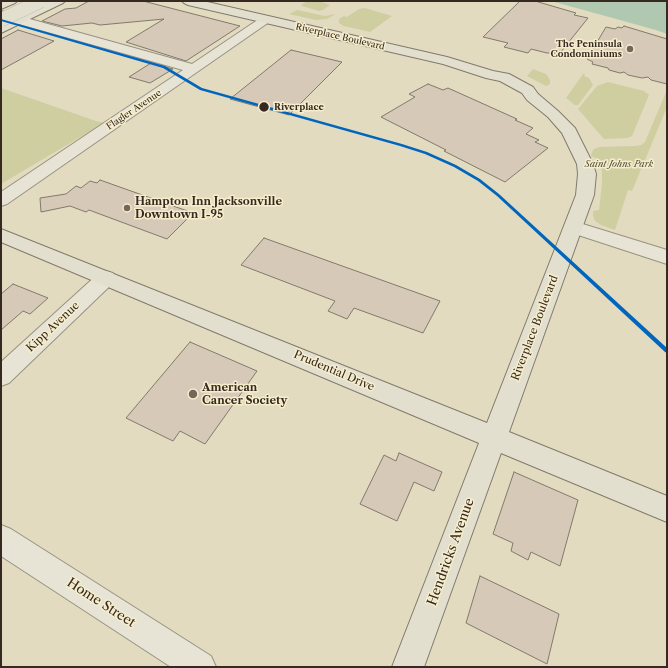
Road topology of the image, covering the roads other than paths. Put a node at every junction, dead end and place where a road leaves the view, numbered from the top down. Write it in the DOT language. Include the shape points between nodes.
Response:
graph roads {
  1 [pos="11,1"];
  2 [pos="41,1"];
  3 [pos="59,1"];
  4 [pos="188,1"];
  5 [pos="1,6"];
  6 [pos="1,15"];
  7 [pos="1,19"];
  8 [pos="20,20"];
  9 [pos="266,20"];
  10 [pos="1,29"];
  11 [pos="194,69"];
  12 [pos="1,200"];
  13 [pos="573,227"];
  14 [pos="1,234"];
  15 [pos="667,257"];
  16 [pos="106,278"];
  17 [pos="1,376"];
  18 [pos="494,437"];
  19 [pos="667,509"];
  20 [pos="1,539"];
  21 [pos="200,667"];
  22 [pos="408,667"];
  1 -- 5 [label="main road"];
  2 -- 7 [label="main road, bridge"];
  3 -- 8 [label="main road"];
  4 -- 9 [label="main road, Riverplace Boulevard"];
  6 -- 8 [label="street"];
  7 -- 8 [label="street"];
  8 -- 10 [label="main road"];
  8 -- 11 [label="street"];
  9 -- 11 [label="street, Flagler Avenue"];
  9 -- 13 [label="main road, Riverplace Boulevard" via="446,61 491,75 494,80 532,97 569,131 585,164 585,195"];
  11 -- 12 [label="street, Flagler Avenue"];
  13 -- 15 [label="street"];
  13 -- 18 [label="main road, Riverplace Boulevard"];
  14 -- 16 [label="main road, Prudential Drive"];
  16 -- 17 [label="street, Kipp Avenue"];
  16 -- 18 [label="main road, Prudential Drive"];
  18 -- 19 [label="main road, Prudential Drive"];
  18 -- 22 [label="main road, Hendricks Avenue"];
  20 -- 21 [label="street, Home Street"];
}
